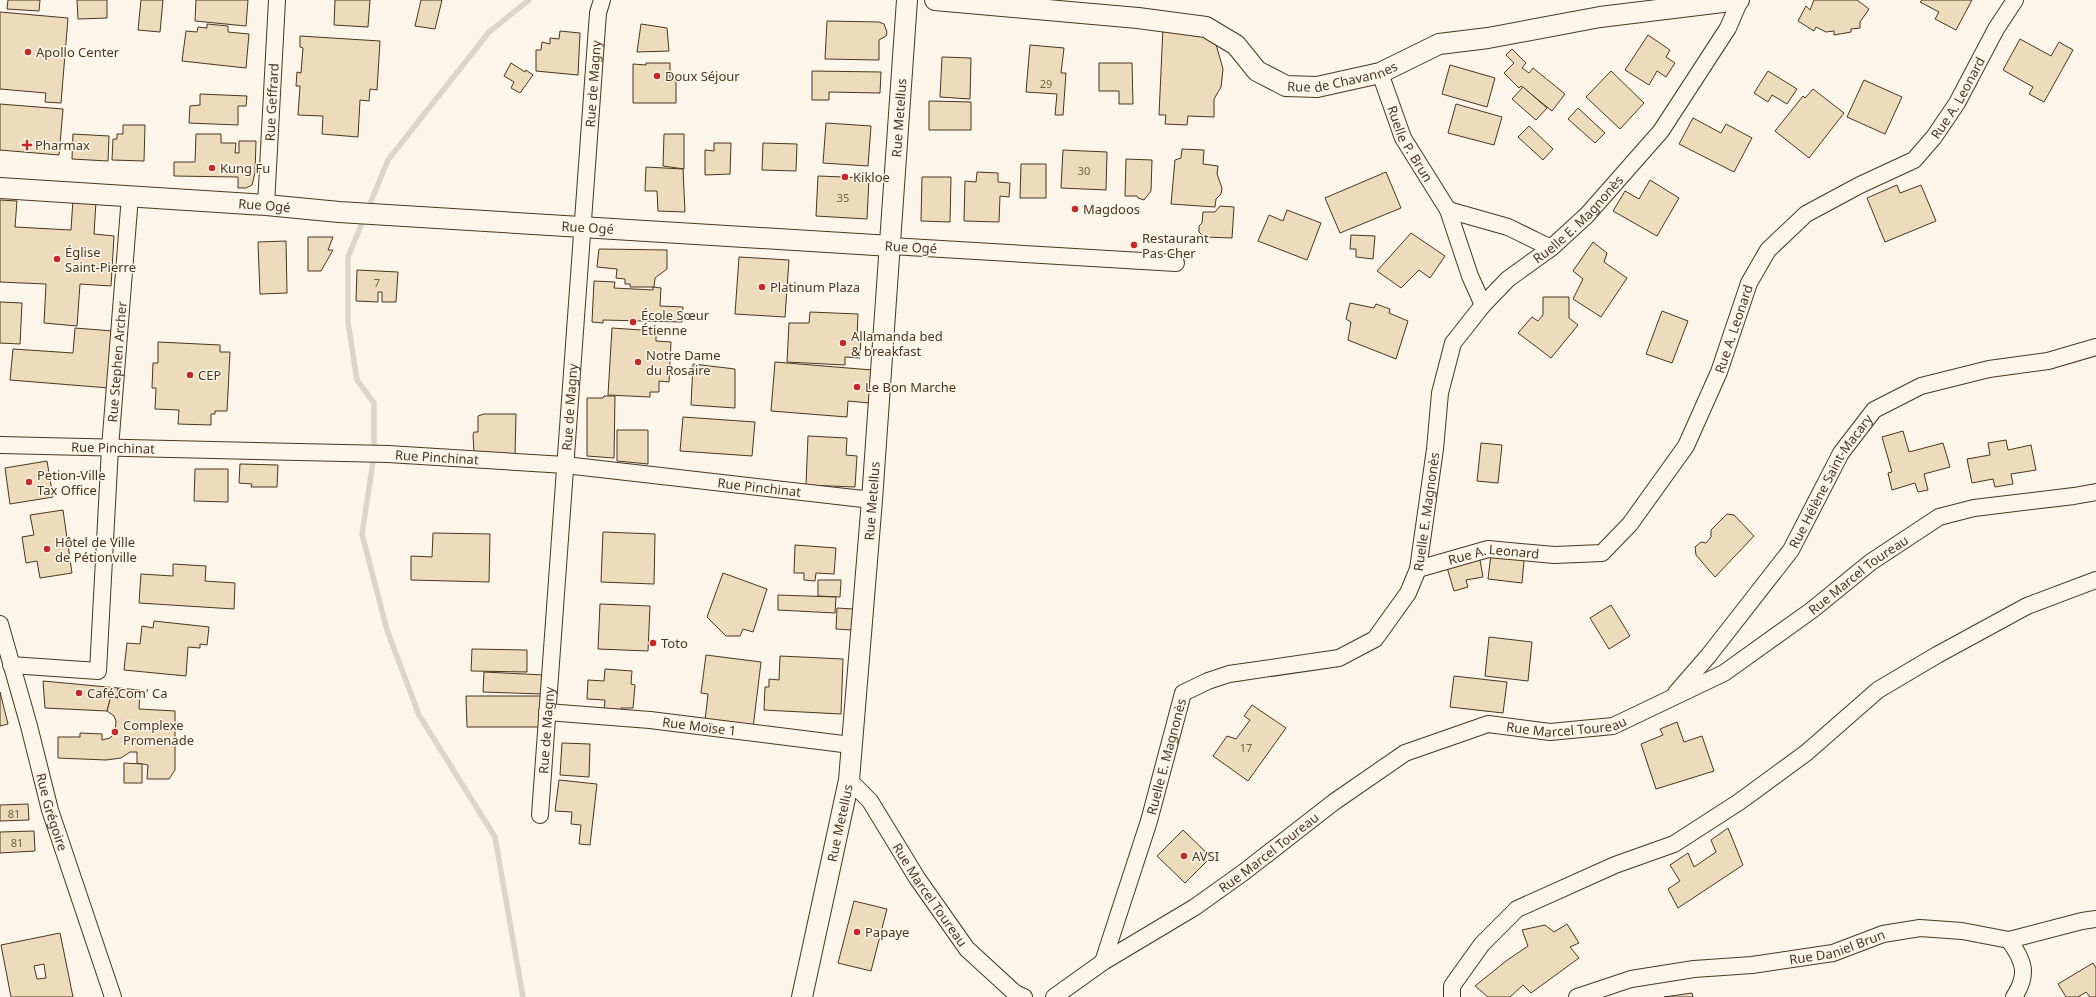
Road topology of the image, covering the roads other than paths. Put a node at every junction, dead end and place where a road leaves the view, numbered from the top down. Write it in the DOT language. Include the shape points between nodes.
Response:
graph roads {
  1 [pos="277,0"];
  2 [pos="602,0"];
  3 [pos="907,0"];
  4 [pos="935,0"];
  5 [pos="1740,0"];
  6 [pos="2015,0"];
  7 [pos="1380,73"];
  8 [pos="0,188"];
  9 [pos="130,196"];
  10 [pos="266,205"];
  11 [pos="1448,210"];
  12 [pos="583,226"];
  13 [pos="891,246"];
  14 [pos="1551,248"];
  15 [pos="1176,263"];
  16 [pos="1483,304"];
  17 [pos="2096,347"];
  18 [pos="0,445"];
  19 [pos="110,448"];
  20 [pos="565,465"];
  21 [pos="2096,492"];
  22 [pos="872,500"];
  23 [pos="1418,569"];
  24 [pos="2096,580"];
  25 [pos="0,624"];
  26 [pos="11,665"];
  27 [pos="1672,697"];
  28 [pos="547,712"];
  29 [pos="851,745"];
  30 [pos="849,780"];
  31 [pos="540,815"];
  32 [pos="2096,919"];
  33 [pos="2010,940"];
  34 [pos="1103,962"];
  35 [pos="113,997"];
  36 [pos="802,997"];
  37 [pos="1024,997"];
  38 [pos="1054,997"];
  39 [pos="1452,997"];
  40 [pos="1577,997"];
  41 [pos="2014,997"];
  1 -- 10 [label="street, Rue Geffrard"];
  2 -- 12 [label="street, Rue de Magny" via="598,13"];
  3 -- 13 [label="street, Rue Metellus"];
  4 -- 7 [label="street, Rue de Chavannes" via="1138,18 1206,27 1236,45 1257,71 1286,86 1317,87"];
  5 -- 7 [label="street, Rue de Chavannes" via="1600,17 1488,38 1439,44"];
  5 -- 14 [label="street, Ruelle E. Magnonès" via="1728,28 1661,131 1587,215"];
  6 -- 23 [label="street, Rue A. Leonard" via="1996,29 1957,103 1934,137 1914,160 1806,214 1768,250 1749,283 1719,372 1686,446 1630,524 1602,553 1554,555 1488,549"];
  7 -- 11 [label="street, Ruelle P. Brun" via="1403,138"];
  8 -- 9 [label="street, Rue Ogé"];
  9 -- 10 [label="street, Rue Ogé"];
  9 -- 19 [label="street, Rue Stephen Archer"];
  10 -- 12 [label="street, Rue Ogé" via="339,212"];
  11 -- 14 [label="street" via="1508,226"];
  11 -- 16 [label="street, Ruelle P. Brun" via="1470,276"];
  12 -- 13 [label="street, Rue Ogé"];
  12 -- 20 [label="street, Rue de Magny"];
  13 -- 15 [label="street, Rue Ogé"];
  13 -- 22 [label="street, Rue Metellus"];
  14 -- 16 [label="street, Ruelle E. Magnonès" via="1508,279"];
  16 -- 23 [label="street, Ruelle E. Magnonès" via="1453,343 1440,394"];
  17 -- 27 [label="street, Rue Hélène Saint-Macary" via="2048,361 1989,369 1921,386 1874,410 1841,453 1791,550 1709,655"];
  18 -- 19 [label="street, Rue Pinchinat"];
  19 -- 20 [label="street, Rue Pinchinat" via="388,454"];
  19 -- 26 [label="street, Rue Stephen Archer" via="98,671"];
  20 -- 22 [label="street, Rue Pinchinat"];
  20 -- 28 [label="street, Rue de Magny"];
  21 -- 27 [label="street, Rue Marcel Toureau" via="1974,508 1939,517 1871,562 1812,610 1724,673"];
  22 -- 29 [label="street, Rue Metellus"];
  23 -- 34 [label="street, Ruelle E. Magnonès" via="1408,593 1375,639 1339,658 1229,674 1183,693 1148,821"];
  24 -- 39 [label="street" via="2027,606 1878,690 1806,753 1739,802 1674,844 1615,864 1517,909 1482,944 1452,986"];
  25 -- 26 [label="street, Rue Grégoire"];
  26 -- 35 [label="street, Rue Grégoire" via="50,810"];
  27 -- 34 [label="street, Rue Marcel Toureau" via="1613,726 1550,732 1488,724 1405,753 1334,802 1195,907"];
  28 -- 29 [label="street, Rue Moïse 1" via="650,720"];
  28 -- 31 [label="street, Rue de Magny"];
  29 -- 30 [label="street, Rue Metellus"];
  30 -- 36 [label="street, Rue Metellus"];
  30 -- 37 [label="street, Rue Marcel Toureau" via="870,801 917,878 967,949 1011,989"];
  32 -- 33 [label="street, Rue Daniel Brun"];
  33 -- 40 [label="street, Rue Daniel Brun" via="1962,931 1920,928 1883,934 1833,953 1631,979"];
  33 -- 41 [label="street" via="2022,958 2023,974"];
  34 -- 38 [label="street, Rue Marcel Toureau"];
}
